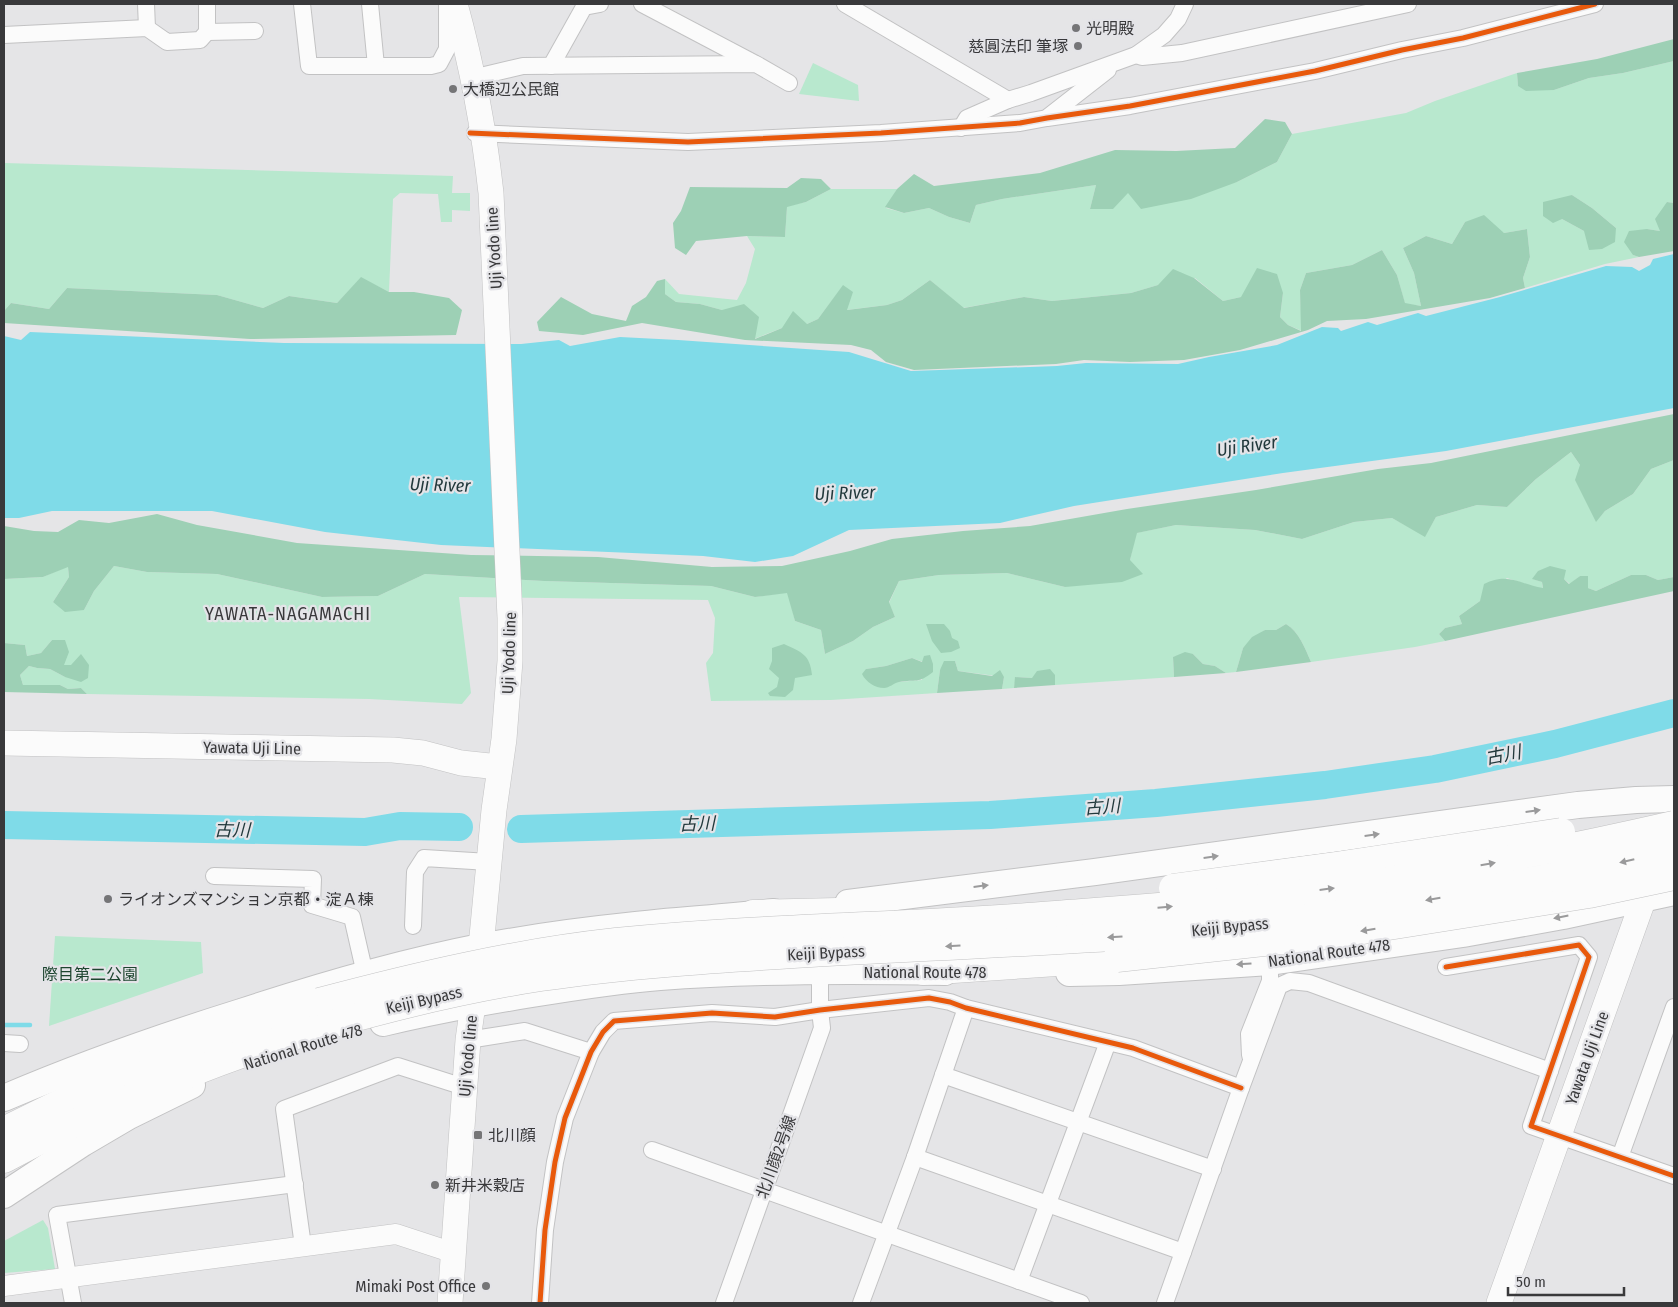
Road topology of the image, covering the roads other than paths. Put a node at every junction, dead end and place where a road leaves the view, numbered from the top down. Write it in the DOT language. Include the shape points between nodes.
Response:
graph roads {
  1 [pos="146,4"];
  2 [pos="207,4"];
  3 [pos="302,4"];
  4 [pos="370,4"];
  5 [pos="447,4"];
  6 [pos="455,4"];
  7 [pos="600,4"];
  8 [pos="642,4"];
  9 [pos="845,4"];
  10 [pos="1185,4"];
  11 [pos="1408,4"];
  12 [pos="1596,4"];
  13 [pos="148,28"];
  14 [pos="255,31"];
  15 [pos="207,32"];
  16 [pos="4,35"];
  17 [pos="1136,55"];
  18 [pos="1120,61"];
  19 [pos="756,64"];
  20 [pos="376,66"];
  21 [pos="551,66"];
  22 [pos="472,78"];
  23 [pos="789,83"];
  24 [pos="1008,100"];
  25 [pos="1047,118"];
  26 [pos="961,128"];
  27 [pos="480,139"];
  28 [pos="4,743"];
  29 [pos="499,768"];
  30 [pos="1674,799"];
  31 [pos="1674,812"];
  32 [pos="1674,819"];
  33 [pos="1674,825"];
  34 [pos="1674,850"];
  35 [pos="489,862"];
  36 [pos="214,876"];
  37 [pos="1674,876"];
  38 [pos="1674,892"];
  39 [pos="1643,900"];
  40 [pos="753,914"];
  41 [pos="413,926"];
  42 [pos="481,947"];
  43 [pos="1270,962"];
  44 [pos="1446,967"];
  45 [pos="820,971"];
  46 [pos="923,971"];
  47 [pos="365,974"];
  48 [pos="473,1004"];
  49 [pos="966,1008"];
  50 [pos="1674,1008"];
  51 [pos="820,1010"];
  52 [pos="324,1013"];
  53 [pos="207,1022"];
  54 [pos="468,1040"];
  55 [pos="1108,1042"];
  56 [pos="4,1043"];
  57 [pos="20,1044"];
  58 [pos="591,1052"];
  59 [pos="1250,1065"];
  60 [pos="1550,1070"];
  61 [pos="943,1075"];
  62 [pos="464,1087"];
  63 [pos="183,1088"];
  64 [pos="1241,1088"];
  65 [pos="4,1098"];
  66 [pos="4,1111"];
  67 [pos="1078,1122"];
  68 [pos="4,1131"];
  69 [pos="1559,1136"];
  70 [pos="652,1150"];
  71 [pos="915,1157"];
  72 [pos="1620,1157"];
  73 [pos="16,1160"];
  74 [pos="1213,1168"];
  75 [pos="1674,1176"];
  76 [pos="4,1177"];
  77 [pos="295,1184"];
  78 [pos="764,1190"];
  79 [pos="4,1195"];
  80 [pos="1048,1204"];
  81 [pos="886,1234"];
  82 [pos="303,1246"];
  83 [pos="1183,1252"];
  84 [pos="454,1253"];
  85 [pos="69,1278"];
  86 [pos="1020,1281"];
  87 [pos="4,1286"];
  88 [pos="73,1303"];
  89 [pos="450,1303"];
  90 [pos="540,1303"];
  91 [pos="724,1303"];
  92 [pos="860,1303"];
  93 [pos="1081,1303"];
  94 [pos="1165,1303"];
  95 [pos="1499,1303"];
  1 -- 13 [label="street"];
  2 -- 15 [label="street"];
  3 -- 20 [label="street" via="309,66"];
  4 -- 20 [label="street"];
  5 -- 20 [label="street" via="447,49 439,64"];
  6 -- 22 [label="main road, Uji Yodo line"];
  7 -- 21 [label="street" via="584,7"];
  8 -- 19 [label="street"];
  9 -- 24 [label="street"];
  10 -- 17 [label="street" via="1178,19 1164,35"];
  11 -- 17 [label="street" via="1182,53"];
  12 -- 25 [label="street" via="1315,71 1130,106"];
  13 -- 15 [label="street" via="167,42 200,40"];
  13 -- 16 [label="street"];
  14 -- 15 [label="street"];
  17 -- 18 [label="street"];
  18 -- 24 [label="street"];
  18 -- 25 [label="street"];
  19 -- 21 [label="street"];
  19 -- 23 [label="street"];
  21 -- 22 [label="street" via="523,66"];
  22 -- 27 [label="main road, Uji Yodo line"];
  24 -- 26 [label="street" via="967,118"];
  25 -- 26 [label="street"];
  26 -- 27 [label="street" via="688,142"];
  27 -- 29 [label="main road, Uji Yodo line" via="491,193 509,576 510,661"];
  28 -- 29 [label="main road, Yawata Uji Line" via="393,750"];
  29 -- 35 [label="main road, Uji Yodo line"];
  40 -- 30 [label="highway, one-way" via="1105,871 1578,805"];
  31 -- 39 [label="main road, Yawata Uji Line"];
  32 -- 40 [label="highway, bridge" via="1644,820 1182,887 880,911"];
  52 -- 33 [label="highway, Keiji Bypass, one-way, bridge" via="383,985 458,968 614,942 1022,918 1262,898 1492,863"];
  34 -- 52 [label="highway, Keiji Bypass, one-way, bridge" via="1504,887 1267,923 1146,935 620,967 467,990 392,1007"];
  35 -- 41 [label="street" via="424,858 415,872"];
  35 -- 42 [label="main road, Uji Yodo line"];
  36 -- 47 [label="street" via="313,879 312,905 352,917"];
  37 -- 46 [label="highway, one-way, bridge" via="1580,896 1338,934 1117,958"];
  38 -- 39 [label="highway, National Route 478"];
  39 -- 43 [label="highway, National Route 478, one-way" via="1463,934"];
  39 -- 69 [label="main road, Yawata Uji Line"];
  40 -- 42 [label="highway" via="627,926"];
  42 -- 47 [label="highway"];
  42 -- 48 [label="main road, Uji Yodo line"];
  43 -- 46 [label="highway, National Route 478, one-way" via="1120,972"];
  43 -- 59 [label="street" via="1270,981 1249,1034"];
  44 -- 60 [label="street" via="1579,945 1589,957"];
  45 -- 46 [label="highway, National Route 478"];
  45 -- 48 [label="highway, National Route 478" via="659,977"];
  45 -- 51 [label="street, 北川顔2号線"];
  47 -- 53 [label="highway"];
  48 -- 54 [label="main road, Uji Yodo line"];
  48 -- 63 [label="highway, National Route 478" via="324,1038"];
  49 -- 51 [label="street" via="929,998"];
  49 -- 55 [label="street"];
  49 -- 61 [label="street"];
  50 -- 72 [label="street"];
  51 -- 58 [label="street" via="775,1017 712,1013 614,1021"];
  51 -- 78 [label="street, 北川顔2号線" via="822,1028"];
  52 -- 68 [label="highway, Keiji Bypass" via="254,1023 177,1051"];
  52 -- 73 [label="highway, Keiji Bypass" via="262,1045 134,1095 73,1123"];
  53 -- 65 [label="highway"];
  53 -- 66 [label="highway"];
  54 -- 58 [label="street" via="525,1031"];
  54 -- 62 [label="main road, Uji Yodo line"];
  55 -- 64 [label="street" via="1133,1048"];
  55 -- 67 [label="street"];
  56 -- 57 [label="street"];
  58 -- 90 [label="street" via="565,1118 556,1162 544,1230"];
  59 -- 60 [label="street" via="1280,986 1290,981 1309,983"];
  59 -- 64 [label="street"];
  60 -- 69 [label="street" via="1531,1126"];
  61 -- 67 [label="street"];
  61 -- 71 [label="street"];
  62 -- 77 [label="street" via="398,1066 284,1109"];
  62 -- 84 [label="main road, Uji Yodo line"];
  63 -- 73 [label="highway"];
  63 -- 79 [label="highway, National Route 478" via="83,1143"];
  64 -- 74 [label="street"];
  67 -- 74 [label="street"];
  67 -- 80 [label="street"];
  69 -- 72 [label="street"];
  69 -- 95 [label="main road, Yawata Uji Line"];
  70 -- 78 [label="street"];
  71 -- 80 [label="street"];
  71 -- 81 [label="street"];
  72 -- 75 [label="street"];
  73 -- 76 [label="highway"];
  74 -- 83 [label="street"];
  77 -- 82 [label="street"];
  77 -- 85 [label="street" via="57,1215"];
  78 -- 81 [label="street"];
  78 -- 91 [label="street, 北川顔2号線"];
  80 -- 83 [label="street"];
  80 -- 86 [label="street"];
  81 -- 86 [label="street"];
  81 -- 92 [label="street"];
  82 -- 84 [label="street" via="396,1234"];
  82 -- 85 [label="street"];
  83 -- 94 [label="street"];
  84 -- 89 [label="main road, Uji Yodo line"];
  85 -- 87 [label="street"];
  85 -- 88 [label="street"];
  86 -- 93 [label="street"];
}
